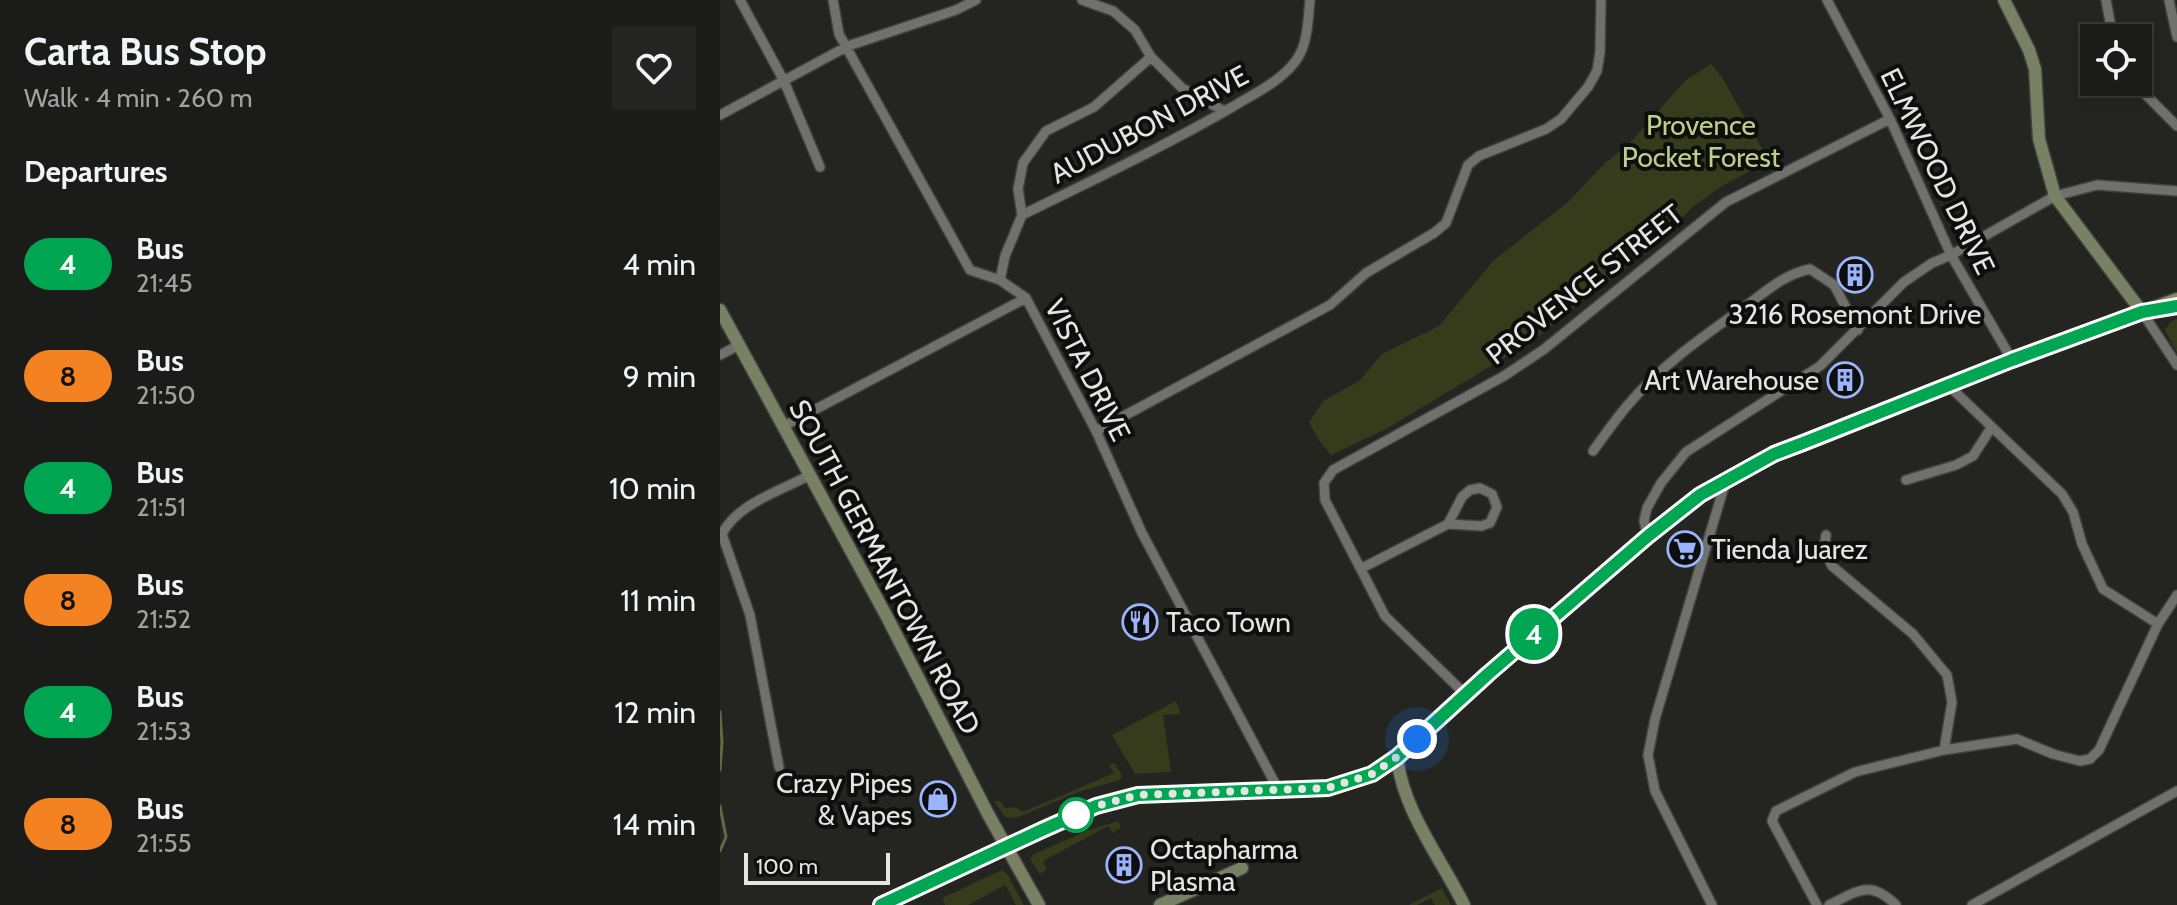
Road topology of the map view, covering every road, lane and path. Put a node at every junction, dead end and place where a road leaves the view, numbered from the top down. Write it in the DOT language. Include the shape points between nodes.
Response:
graph roads {
  1 [pos="740,0"];
  2 [pos="833,0"];
  3 [pos="976,0"];
  4 [pos="1082,0"];
  5 [pos="1310,0"];
  6 [pos="1601,0"];
  7 [pos="1827,0"];
  8 [pos="2004,0"];
  9 [pos="2106,0"];
  10 [pos="2169,0"];
  11 [pos="2110,24"];
  12 [pos="2177,37"];
  13 [pos="848,46"];
  14 [pos="1151,57"];
  15 [pos="784,81"];
  16 [pos="2147,96"];
  17 [pos="1224,111"];
  18 [pos="720,115"];
  19 [pos="1890,119"];
  20 [pos="2177,126"];
  21 [pos="820,167"];
  22 [pos="2177,191"];
  23 [pos="2055,196"];
  24 [pos="1022,215"];
  25 [pos="1951,255"];
  26 [pos="1000,280"];
  27 [pos="1026,298"];
  28 [pos="2177,303"];
  29 [pos="720,310"];
  30 [pos="2142,312"];
  31 [pos="1858,330"];
  32 [pos="739,345"];
  33 [pos="720,355"];
  34 [pos="2012,360"];
  35 [pos="2177,365"];
  36 [pos="1949,386"];
  37 [pos="784,426"];
  38 [pos="1991,428"];
  39 [pos="1096,431"];
  40 [pos="1593,451"];
  41 [pos="808,476"];
  42 [pos="1726,480"];
  43 [pos="1906,480"];
  44 [pos="1448,524"];
  45 [pos="1826,535"];
  46 [pos="1648,536"];
  47 [pos="1362,568"];
  48 [pos="2177,595"];
  49 [pos="2158,624"];
  50 [pos="1465,694"];
  51 [pos="1944,750"];
  52 [pos="1397,757"];
  53 [pos="779,767"];
  54 [pos="1278,789"];
  55 [pos="2177,791"];
  56 [pos="1007,846"];
  57 [pos="1242,868"];
  58 [pos="881,905"];
  59 [pos="1039,905"];
  60 [pos="1160,905"];
  61 [pos="1464,905"];
  62 [pos="1712,905"];
  63 [pos="1817,905"];
  64 [pos="1829,905"];
  65 [pos="1896,905"];
  66 [pos="1972,905"];
  1 -- 15 [label="street"];
  2 -- 13 [label="street, VISTA DRIVE" via="839,34"];
  3 -- 13 [label="street"];
  4 -- 14 [label="street" via="1113,11 1135,30"];
  5 -- 17 [label="street, AUDUBON DRIVE" via="1297,59 1268,85"];
  6 -- 39 [label="street" via="1600,52 1588,87 1546,129 1468,165 1446,223 1366,273 1330,305"];
  7 -- 19 [label="street, ELMWOOD DRIVE"];
  8 -- 23 [label="main road" via="2035,69 2039,139"];
  9 -- 11 [label="street"];
  10 -- 12 [label="street"];
  13 -- 15 [label="street"];
  13 -- 26 [label="street, VISTA DRIVE" via="970,270"];
  14 -- 17 [label="street" via="1182,88"];
  14 -- 24 [label="street" via="1094,107 1046,131 1023,163 1018,189"];
  15 -- 18 [label="street"];
  15 -- 21 [label="street"];
  16 -- 20 [label="street"];
  17 -- 24 [label="street, AUDUBON DRIVE"];
  19 -- 25 [label="street, ELMWOOD DRIVE"];
  19 -- 47 [label="street, PROVENCE STREET" via="1726,202 1543,350 1333,470 1324,483 1325,500"];
  22 -- 23 [label="street" via="2097,185"];
  23 -- 25 [label="street"];
  23 -- 30 [label="main road"];
  24 -- 26 [label="street"];
  25 -- 31 [label="street" via="1904,282"];
  25 -- 34 [label="street, ELMWOOD DRIVE"];
  26 -- 27 [label="street, VISTA DRIVE"];
  27 -- 37 [label="street"];
  27 -- 39 [label="street, VISTA DRIVE"];
  28 -- 30 [label="main road"];
  29 -- 32 [label="main road, SOUTH GERMANTOWN ROAD"];
  30 -- 34 [label="main road"];
  30 -- 35 [label="street"];
  31 -- 40 [label="street" via="1834,285 1810,269 1798,272 1704,336 1652,380"];
  31 -- 46 [label="street" via="1820,366 1686,452 1647,508"];
  32 -- 33 [label="street"];
  32 -- 37 [label="main road, SOUTH GERMANTOWN ROAD"];
  34 -- 36 [label="main road"];
  36 -- 38 [label="street"];
  36 -- 42 [label="main road" via="1774,454"];
  37 -- 41 [label="main road, SOUTH GERMANTOWN ROAD"];
  38 -- 43 [label="street" via="1973,456"];
  38 -- 49 [label="street" via="2062,494 2103,589"];
  39 -- 54 [label="street, VISTA DRIVE" via="1142,533"];
  41 -- 53 [label="street" via="746,509 722,534 750,615"];
  41 -- 56 [label="main road, SOUTH GERMANTOWN ROAD"];
  42 -- 46 [label="main road"];
  42 -- 62 [label="street" via="1648,755 1655,791"];
  44 -- 44 [label="street" via="1490,523 1497,507 1492,494 1470,490"];
  44 -- 47 [label="street"];
  45 -- 51 [label="street" via="1824,549 1832,566 1913,634 1947,675 1952,702"];
  46 -- 50 [label="main road"];
  47 -- 50 [label="street" via="1385,616"];
  48 -- 49 [label="street"];
  49 -- 51 [label="street" via="2090,759 2053,754 2017,739"];
  50 -- 52 [label="main road"];
  51 -- 63 [label="street" via="1855,772 1776,811 1772,821"];
  52 -- 54 [label="main road" via="1357,781 1328,788"];
  52 -- 61 [label="main road" via="1406,800"];
  54 -- 56 [label="main road" via="1138,795 1096,806"];
  55 -- 66 [label="street"];
  56 -- 58 [label="main road"];
  56 -- 59 [label="main road, SOUTH GERMANTOWN ROAD"];
  57 -- 60 [label="main road"];
  64 -- 65 [label="street" via="1863,888 1882,892"];
}
